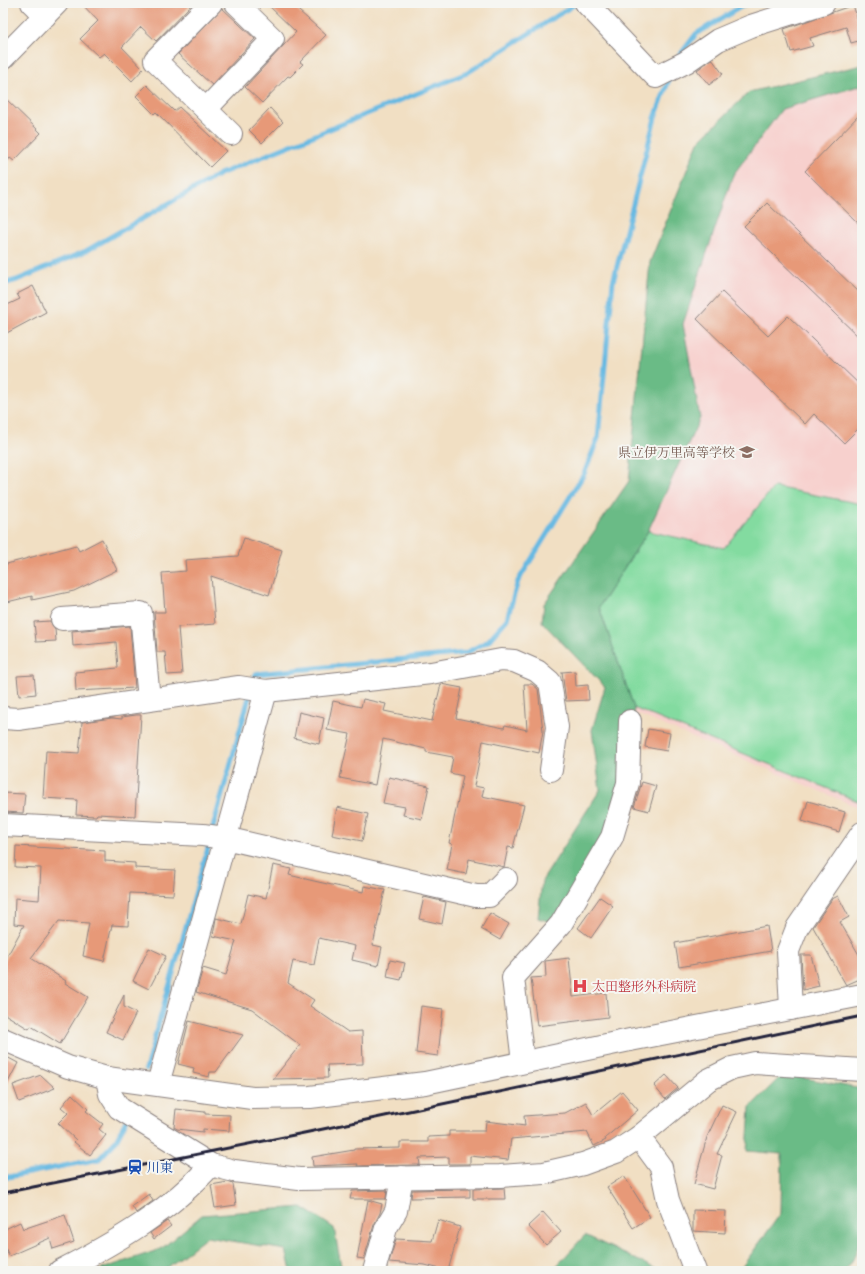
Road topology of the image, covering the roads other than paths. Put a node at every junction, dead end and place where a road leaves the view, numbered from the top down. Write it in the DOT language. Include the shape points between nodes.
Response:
graph roads {
  1 [pos="211,3"];
  2 [pos="236,3"];
  3 [pos="586,3"];
  4 [pos="824,3"];
  5 [pos="45,7"];
  6 [pos="3,58"];
  7 [pos="206,109"];
  8 [pos="231,134"];
  9 [pos="62,619"];
  10 [pos="266,690"];
  11 [pos="149,700"];
  12 [pos="3,718"];
  13 [pos="630,721"];
  14 [pos="551,770"];
  15 [pos="3,825"];
  16 [pos="862,833"];
  17 [pos="225,838"];
  18 [pos="506,879"];
  19 [pos="862,995"];
  20 [pos="791,1009"];
  21 [pos="3,1039"];
  22 [pos="523,1062"];
  23 [pos="862,1070"];
  24 [pos="107,1078"];
  25 [pos="158,1084"];
  26 [pos="639,1136"];
  27 [pos="211,1165"];
  28 [pos="402,1177"];
  29 [pos="60,1271"];
  30 [pos="374,1271"];
  31 [pos="695,1271"];
  1 -- 7 [label="street" via="155,60"];
  2 -- 7 [label="street" via="273,40"];
  3 -- 4 [label="street" via="656,77 686,62 718,40 751,26"];
  5 -- 6 [label="street"];
  7 -- 8 [label="street"];
  9 -- 11 [label="street" via="141,613"];
  10 -- 11 [label="street" via="239,687"];
  10 -- 14 [label="street" via="431,673 501,660 514,661 538,671 550,682 557,727"];
  10 -- 17 [label="street"];
  11 -- 12 [label="street" via="18,719"];
  13 -- 22 [label="street" via="628,783 612,837 561,924 513,978"];
  15 -- 17 [label="street"];
  16 -- 20 [label="street" via="795,934 788,951"];
  17 -- 18 [label="street" via="476,896 489,896"];
  17 -- 25 [label="street"];
  19 -- 20 [label="street"];
  20 -- 22 [label="street"];
  21 -- 24 [label="street" via="68,1067"];
  22 -- 25 [label="street" via="425,1083 310,1097 252,1098"];
  23 -- 26 [label="street" via="754,1063 732,1068 708,1080"];
  24 -- 25 [label="street"];
  24 -- 27 [label="street" via="110,1094 127,1113"];
  26 -- 28 [label="street" via="616,1152 583,1164 544,1173"];
  26 -- 31 [label="street" via="661,1167 668,1200"];
  27 -- 28 [label="street" via="234,1171 299,1179"];
  27 -- 29 [label="street" via="177,1199 110,1245"];
  28 -- 30 [label="street" via="396,1211 386,1228"];
}
